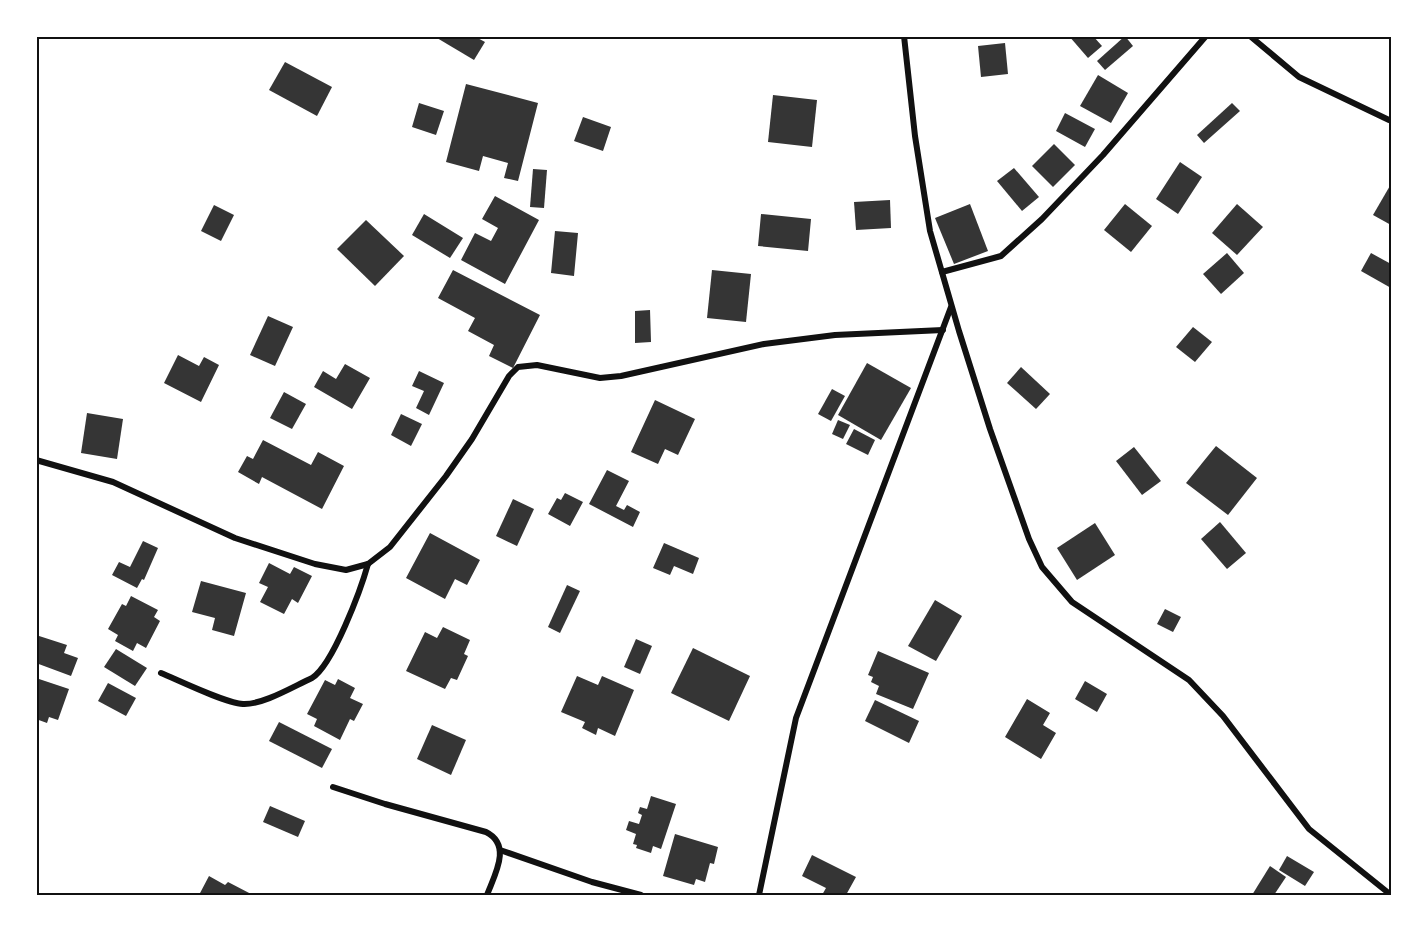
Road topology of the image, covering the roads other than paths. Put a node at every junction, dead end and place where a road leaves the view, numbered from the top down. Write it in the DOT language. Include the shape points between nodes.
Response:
graph roads {
  1 [pos="904,36"];
  2 [pos="1206,36"];
  3 [pos="1250,36"];
  4 [pos="1389,120"];
  5 [pos="942,272"];
  6 [pos="951,306"];
  7 [pos="943,330"];
  8 [pos="36,460"];
  9 [pos="368,564"];
  10 [pos="161,673"];
  11 [pos="333,787"];
  12 [pos="500,850"];
  13 [pos="487,895"];
  14 [pos="641,895"];
  15 [pos="759,895"];
  16 [pos="1391,895"];
  1 -- 5 [label="street" via="930,231"];
  2 -- 5 [label="street" via="1102,155 1001,256"];
  3 -- 4 [label="street" via="1299,77"];
  5 -- 6 [label="street"];
  6 -- 7 [label="street"];
  6 -- 16 [label="street" via="990,429 1042,567 1072,602 1189,680 1223,716 1309,829"];
  7 -- 9 [label="street" via="835,335 764,344 600,378 537,365 518,367 446,476 390,547"];
  7 -- 15 [label="street" via="796,718"];
  8 -- 9 [label="street" via="113,482 235,538 315,564 346,570"];
  9 -- 10 [label="street" via="340,637 319,674 312,678 260,701 243,704"];
  11 -- 12 [label="street" via="486,831 496,836"];
  12 -- 13 [label="street"];
  12 -- 14 [label="street"];
}
